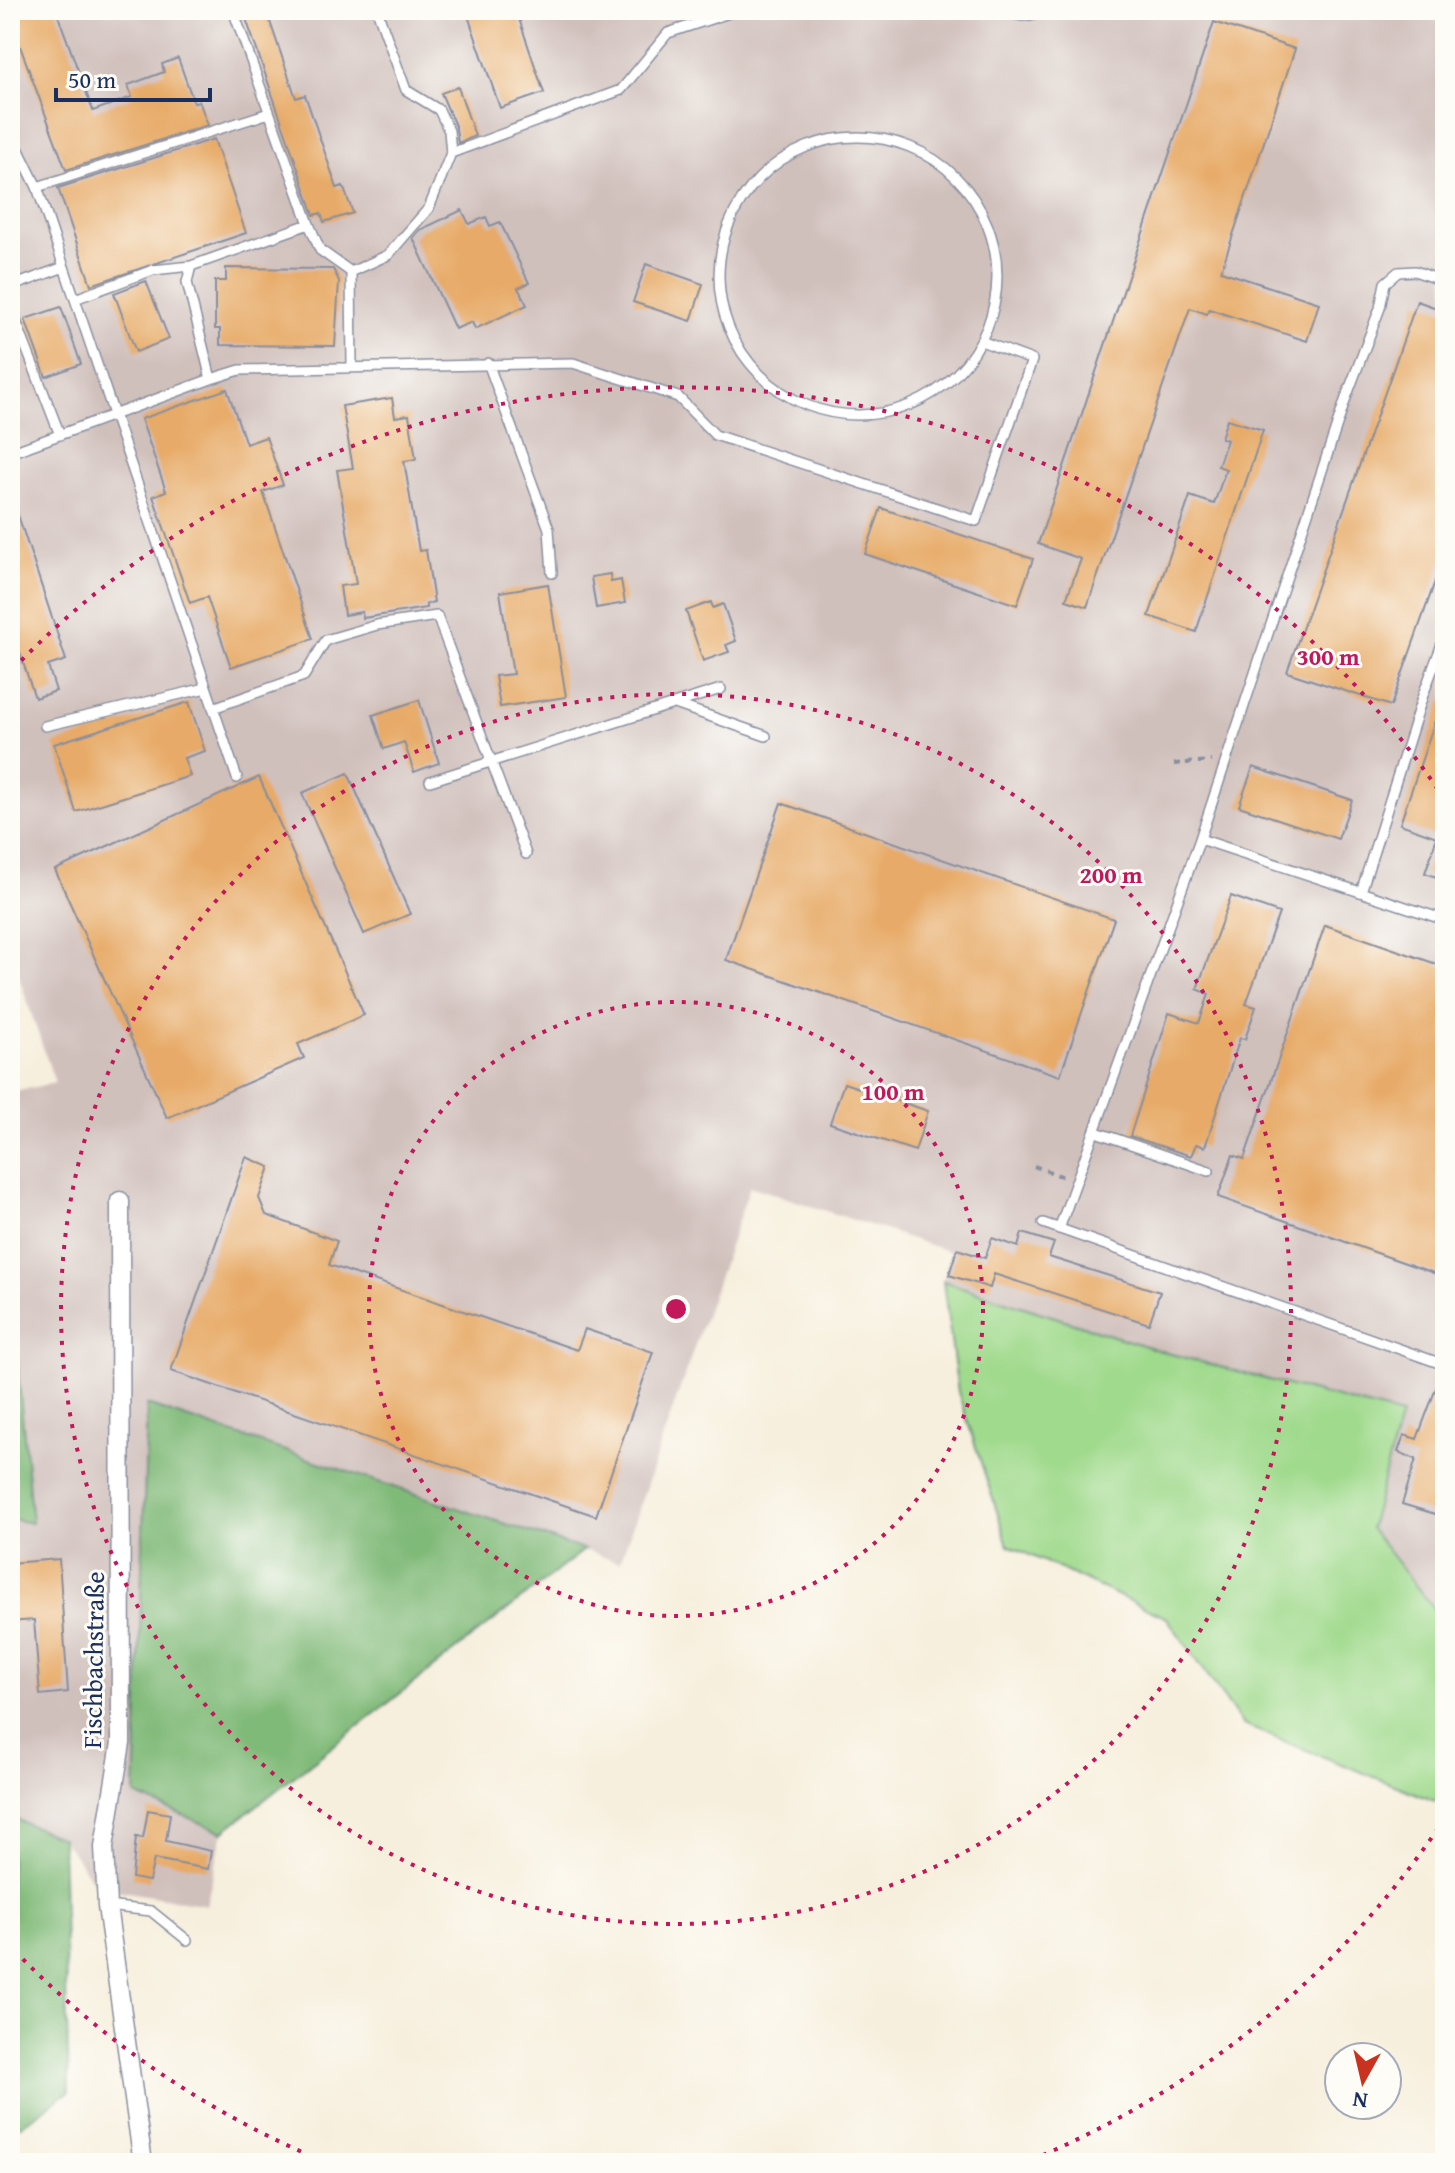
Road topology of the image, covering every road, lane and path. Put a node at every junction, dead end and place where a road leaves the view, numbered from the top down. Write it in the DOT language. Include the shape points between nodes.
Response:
graph roads {
  1 [pos="233,10"];
  2 [pos="377,10"];
  3 [pos="738,10"];
  4 [pos="988,10"];
  5 [pos="1055,10"];
  6 [pos="269,113"];
  7 [pos="10,132"];
  8 [pos="451,153"];
  9 [pos="37,187"];
  10 [pos="309,224"];
  11 [pos="191,266"];
  12 [pos="64,267"];
  13 [pos="351,272"];
  14 [pos="1445,282"];
  15 [pos="10,287"];
  16 [pos="75,299"];
  17 [pos="10,306"];
  18 [pos="981,341"];
  19 [pos="488,363"];
  20 [pos="352,367"];
  21 [pos="211,379"];
  22 [pos="114,415"];
  23 [pos="60,435"];
  24 [pos="10,453"];
  25 [pos="552,573"];
  26 [pos="1445,636"];
  27 [pos="206,688"];
  28 [pos="721,689"];
  29 [pos="675,704"];
  30 [pos="213,708"];
  31 [pos="45,726"];
  32 [pos="766,736"];
  33 [pos="491,761"];
  34 [pos="1174,764"];
  35 [pos="1224,766"];
  36 [pos="237,778"];
  37 [pos="430,781"];
  38 [pos="1200,839"];
  39 [pos="526,854"];
  40 [pos="1361,892"];
  41 [pos="1445,920"];
  42 [pos="1096,1132"];
  43 [pos="1034,1166"];
  44 [pos="1209,1171"];
  45 [pos="1077,1181"];
  46 [pos="120,1201"];
  47 [pos="1043,1223"];
  48 [pos="1059,1229"];
  49 [pos="1445,1365"];
  50 [pos="107,1906"];
  51 [pos="187,1940"];
  52 [pos="143,2163"];
  1 -- 6 [label="lane"];
  2 -- 8 [label="lane" via="406,90 439,110"];
  3 -- 8 [label="lane" via="668,33 621,90"];
  4 -- 5 [label="lane" via="1024,16"];
  6 -- 9 [label="lane"];
  6 -- 10 [label="lane"];
  7 -- 9 [label="lane"];
  8 -- 13 [label="lane" via="429,208 388,255"];
  9 -- 12 [label="lane"];
  10 -- 11 [label="lane"];
  10 -- 13 [label="lane" via="320,250"];
  11 -- 16 [label="lane" via="153,270"];
  11 -- 21 [label="lane" via="187,282"];
  12 -- 15 [label="lane"];
  12 -- 16 [label="lane"];
  13 -- 20 [label="lane"];
  14 -- 35 [label="lane" via="1415,271 1398,272 1385,283"];
  16 -- 22 [label="lane"];
  17 -- 23 [label="lane"];
  18 -- 18 [label="lane" via="996,292 993,240 976,202 933,159 895,142 833,139 776,164 736,211 719,270 724,311 753,366 784,393 843,414 904,407 941,388"];
  18 -- 19 [label="lane" via="1032,360 976,521 715,435 678,397 573,363"];
  19 -- 20 [label="lane"];
  19 -- 25 [label="lane" via="549,529"];
  20 -- 21 [label="lane" via="240,370"];
  21 -- 22 [label="lane"];
  22 -- 23 [label="lane"];
  22 -- 27 [label="lane"];
  23 -- 24 [label="lane"];
  26 -- 40 [label="lane"];
  27 -- 30 [label="lane"];
  27 -- 31 [label="lane"];
  28 -- 29 [label="lane"];
  29 -- 32 [label="lane"];
  29 -- 33 [label="lane"];
  30 -- 33 [label="lane" via="304,676 326,640 437,616"];
  30 -- 36 [label="lane"];
  33 -- 37 [label="lane"];
  33 -- 39 [label="lane"];
  34 -- 35 [label="path" via="1205,760"];
  35 -- 38 [label="lane"];
  38 -- 40 [label="lane"];
  38 -- 42 [label="lane"];
  40 -- 41 [label="lane"];
  42 -- 44 [label="lane"];
  42 -- 45 [label="lane"];
  43 -- 45 [label="path"];
  45 -- 48 [label="lane"];
  46 -- 50 [label="street, Fischbachstraße" via="121,1743 104,1847"];
  47 -- 48 [label="lane"];
  48 -- 49 [label="lane"];
  50 -- 51 [label="lane" via="151,1911"];
  50 -- 52 [label="street, Fischbachstraße"];
}
